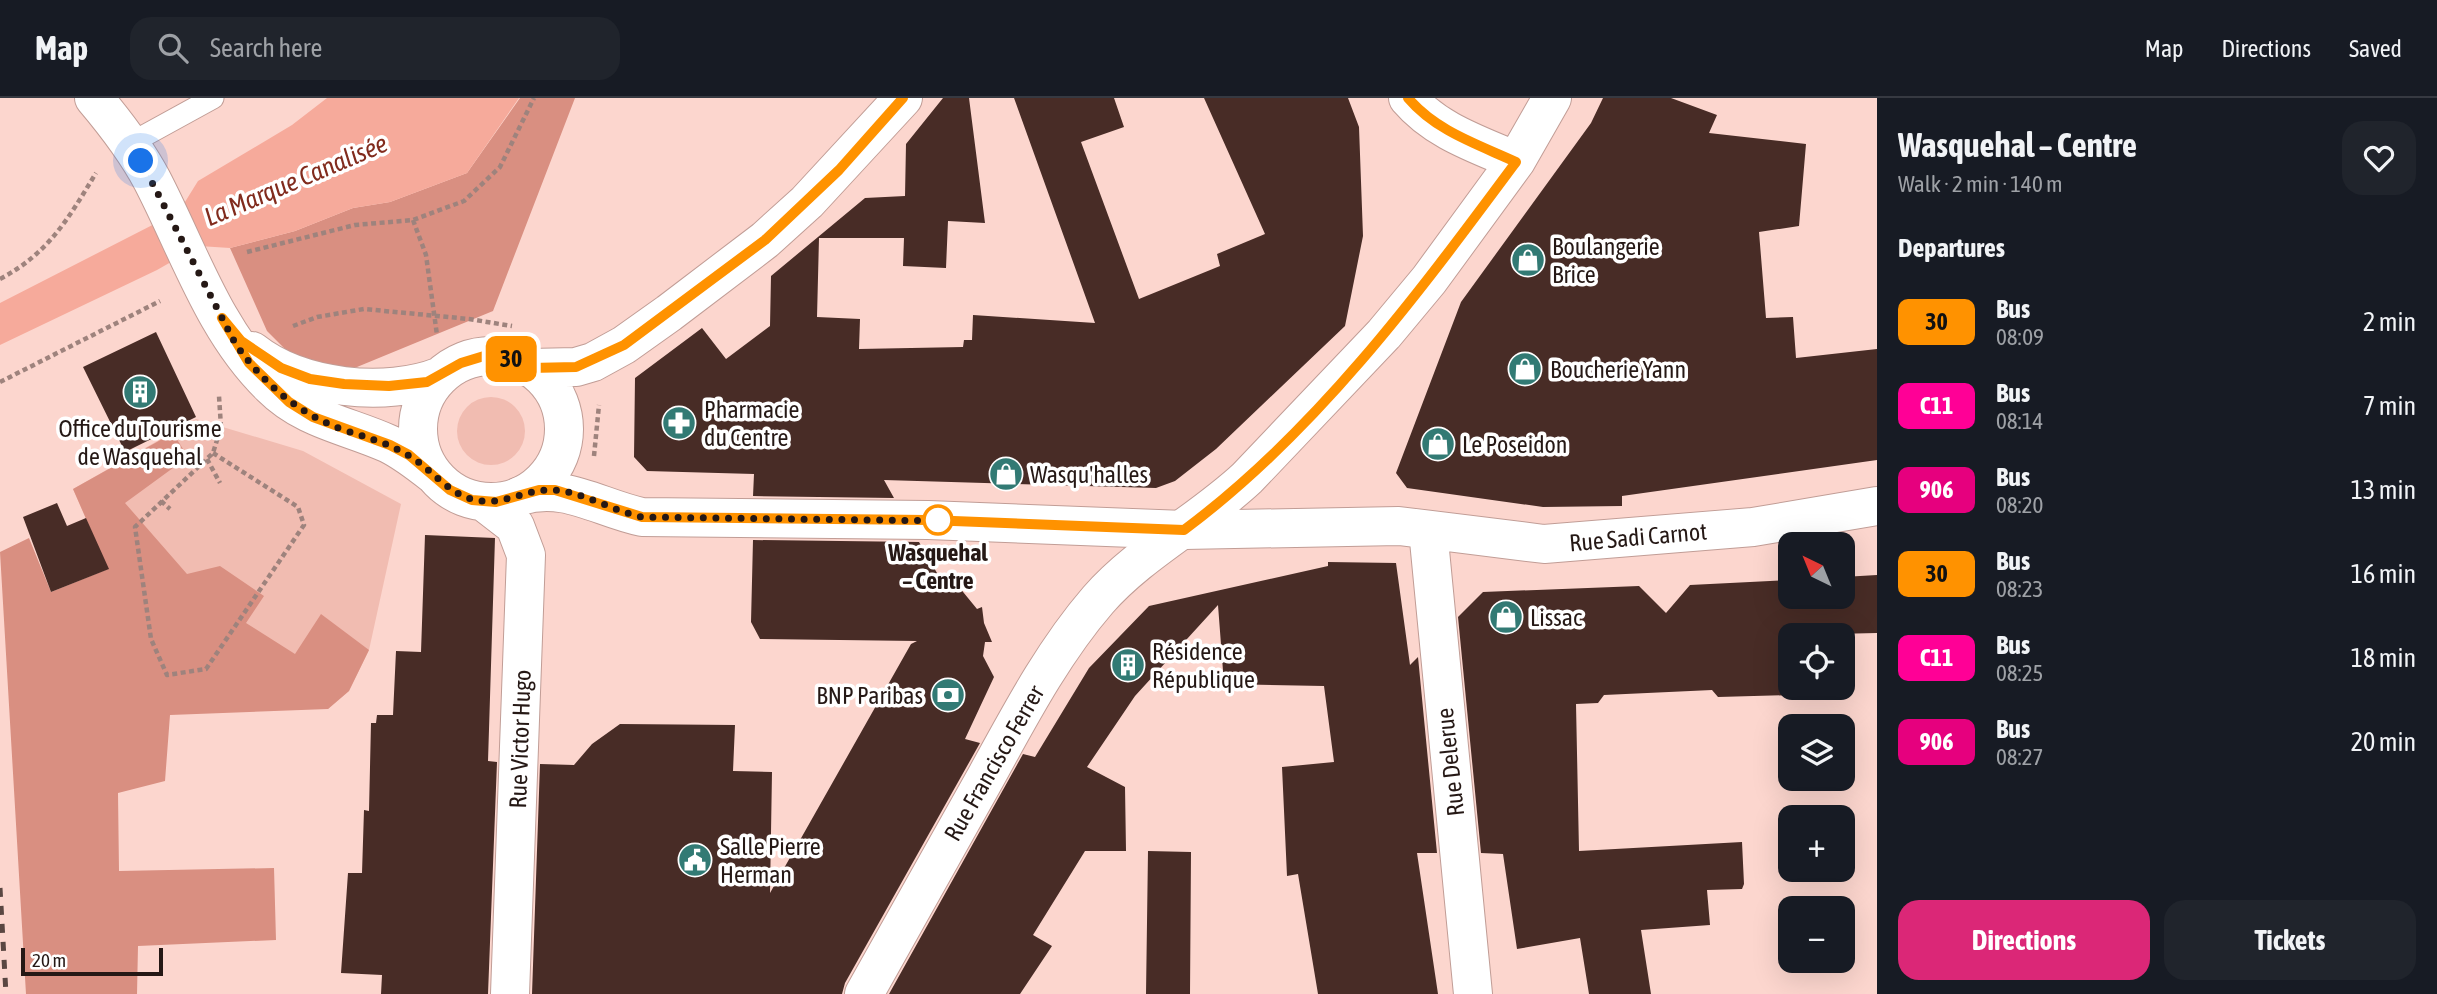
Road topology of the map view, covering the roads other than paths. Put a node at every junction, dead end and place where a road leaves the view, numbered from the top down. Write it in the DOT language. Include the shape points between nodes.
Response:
graph roads {
  1 [pos="94,98"];
  2 [pos="213,98"];
  3 [pos="903,98"];
  4 [pos="1408,98"];
  5 [pos="1552,98"];
  6 [pos="131,143"];
  7 [pos="1521,153"];
  8 [pos="222,318"];
  9 [pos="530,368"];
  10 [pos="441,376"];
  11 [pos="433,474"];
  12 [pos="502,499"];
  13 [pos="1877,506"];
  14 [pos="1413,528"];
  15 [pos="1184,530"];
  16 [pos="1147,541"];
  17 [pos="510,994"];
  18 [pos="864,994"];
  19 [pos="1473,994"];
  1 -- 6 [label="street"];
  2 -- 6 [label="lane"];
  3 -- 9 [label="street" via="807,202 669,313 593,362"];
  4 -- 7 [label="street" via="1451,133"];
  5 -- 7 [label="street, Rue Francisco Ferrer"];
  6 -- 8 [label="street"];
  7 -- 15 [label="street, Rue Francisco Ferrer" via="1384,334 1247,478"];
  8 -- 10 [label="street" via="257,355 310,379 389,386"];
  8 -- 11 [label="street" via="249,363 289,402 313,417 390,445"];
  9 -- 10 [label="street" via="484,356"];
  9 -- 12 [label="street" via="555,395 563,429 559,453 548,474"];
  10 -- 11 [label="street" via="422,405 418,429 422,453"];
  11 -- 12 [label="street" via="450,490"];
  12 -- 16 [label="street" via="539,490 567,492 642,517 928,520"];
  12 -- 17 [label="street, Rue Victor Hugo" via="527,564"];
  13 -- 14 [label="street, Rue Sadi Carnot" via="1753,527 1585,542 1513,543"];
  14 -- 15 [label="street, Rue Sadi Carnot"];
  14 -- 19 [label="street, Rue Delerue"];
  15 -- 16 [label="street, Rue Francisco Ferrer"];
  16 -- 18 [label="street, Rue Francisco Ferrer" via="1034,691"];
}
